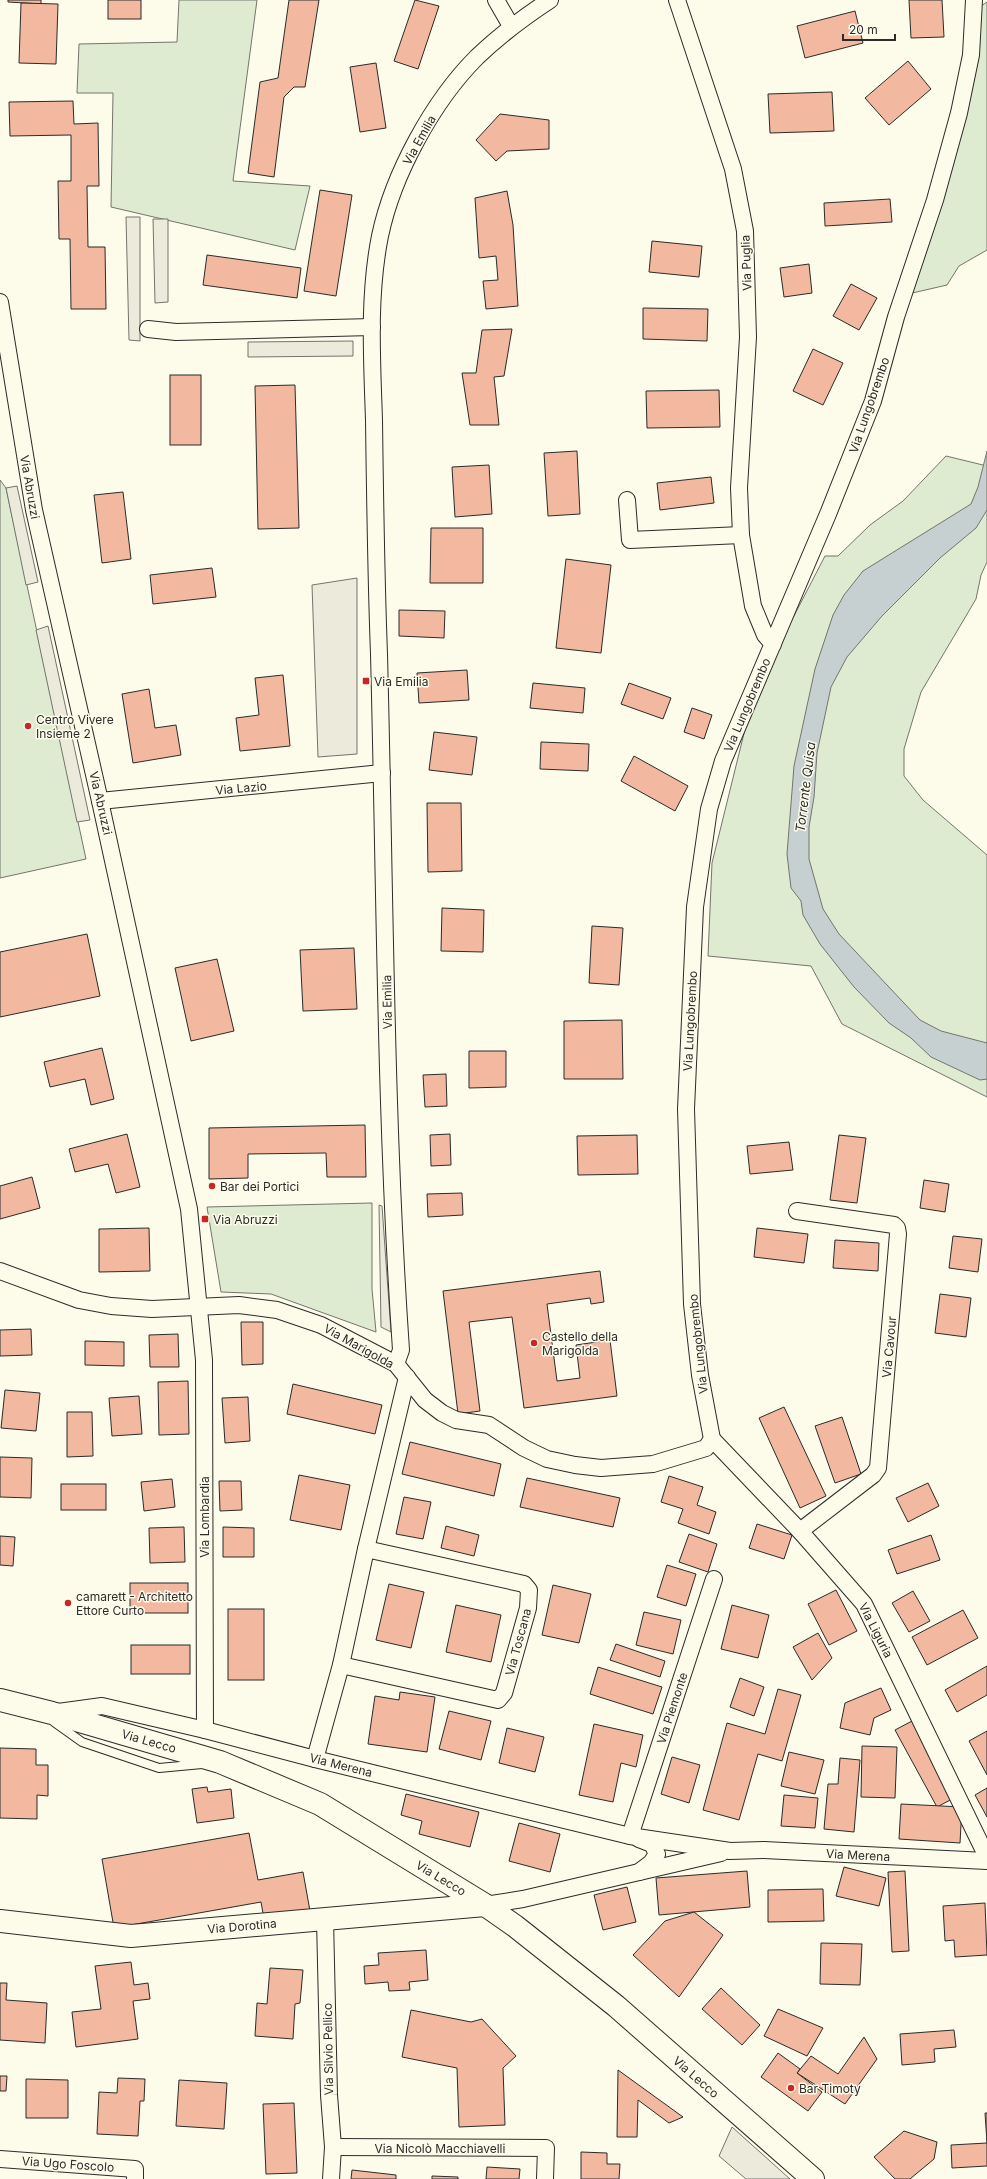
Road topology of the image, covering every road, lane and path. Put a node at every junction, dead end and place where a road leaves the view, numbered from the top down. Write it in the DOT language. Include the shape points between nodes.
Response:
graph roads {
  1 [pos="496,0"];
  2 [pos="550,0"];
  3 [pos="677,0"];
  4 [pos="974,0"];
  5 [pos="511,26"];
  6 [pos="0,302"];
  7 [pos="372,327"];
  8 [pos="148,328"];
  9 [pos="627,500"];
  10 [pos="741,535"];
  11 [pos="774,644"];
  12 [pos="382,773"];
  13 [pos="100,801"];
  14 [pos="797,1211"];
  15 [pos="0,1271"];
  16 [pos="199,1306"];
  17 [pos="396,1364"];
  18 [pos="407,1377"];
  19 [pos="712,1439"];
  20 [pos="800,1531"];
  21 [pos="366,1549"];
  22 [pos="714,1580"];
  23 [pos="341,1665"];
  24 [pos="0,1700"];
  25 [pos="42,1710"];
  26 [pos="205,1730"];
  27 [pos="315,1759"];
  28 [pos="630,1836"];
  29 [pos="730,1851"];
  30 [pos="987,1858"];
  31 [pos="987,1861"];
  32 [pos="638,1873"];
  33 [pos="485,1905"];
  34 [pos="325,1919"];
  35 [pos="0,1921"];
  36 [pos="333,2147"];
  37 [pos="0,2159"];
  38 [pos="135,2174"];
  39 [pos="331,2179"];
  40 [pos="545,2179"];
  41 [pos="813,2179"];
  1 -- 5 [label="street"];
  2 -- 5 [label="street, Via Emilia"];
  3 -- 10 [label="street, Via Puglia" via="733,168 745,230 748,337 739,488"];
  4 -- 11 [label="street, Via Lungobrembo" via="971,55 959,114 935,200 872,401"];
  5 -- 7 [label="street, Via Emilia" via="476,58 451,87 424,128 397,182 381,235"];
  6 -- 13 [label="street, Via Abruzzi" via="34,510"];
  7 -- 8 [label="street" via="176,332"];
  7 -- 12 [label="street, Via Emilia"];
  9 -- 10 [label="street" via="630,540"];
  10 -- 11 [label="street, Via Puglia" via="752,606 765,634"];
  11 -- 19 [label="street, Via Lungobrembo" via="723,761 709,809 695,907 688,1049 687,1181 692,1304 700,1375"];
  12 -- 13 [label="street, Via Lazio"];
  12 -- 17 [label="street, Via Emilia" via="392,1226 401,1350"];
  13 -- 16 [label="street, Via Abruzzi" via="189,1209"];
  14 -- 20 [label="street, Via Cavour" via="894,1225 898,1234 878,1468 873,1475"];
  15 -- 16 [label="street, Via Marigolda" via="79,1300 111,1306 152,1309"];
  16 -- 17 [label="street, Via Marigolda" via="238,1305 277,1310 321,1325"];
  16 -- 26 [label="street, Via Lombardia" via="204,1360"];
  17 -- 18 [label="street, Via Marigolda"];
  18 -- 19 [label="street, Via Marigolda" via="425,1400 442,1413 456,1420 489,1425 530,1451 548,1459 575,1465 601,1468 653,1464 706,1448"];
  18 -- 21 [label="street"];
  19 -- 20 [label="street, Via Liguria"];
  20 -- 30 [label="street, Via Liguria" via="864,1604"];
  21 -- 23 [label="street"];
  21 -- 23 [label="street, Via Toscana" via="524,1584 529,1590 528,1608 504,1693 498,1700"];
  22 -- 28 [label="street, Via Piemonte"];
  23 -- 27 [label="street"];
  24 -- 25 [label="main road, Via Lecco"];
  25 -- 26 [label="street, Via Merena" via="102,1706"];
  25 -- 33 [label="main road, Via Lecco" via="220,1762 320,1804"];
  26 -- 27 [label="street, Via Merena"];
  27 -- 28 [label="street, Via Merena"];
  28 -- 29 [label="street, Via Merena"];
  28 -- 32 [label="street, Via Merena" via="652,1844 657,1854 651,1863"];
  29 -- 31 [label="street, Via Merena" via="764,1850"];
  29 -- 32 [label="street, Via Merena"];
  32 -- 33 [label="street, Via Merena"];
  33 -- 34 [label="main road, Via Dorotina"];
  33 -- 41 [label="main road, Via Lecco" via="616,2006"];
  34 -- 35 [label="main road, Via Dorotina" via="131,1936"];
  34 -- 36 [label="street, Via Silvio Pellico" via="329,2094"];
  36 -- 39 [label="street, Via Silvio Pellico"];
  36 -- 40 [label="street, Via Nicolò Macchiavelli" via="546,2148"];
  37 -- 38 [label="street, Via Ugo Foscolo"];
}
